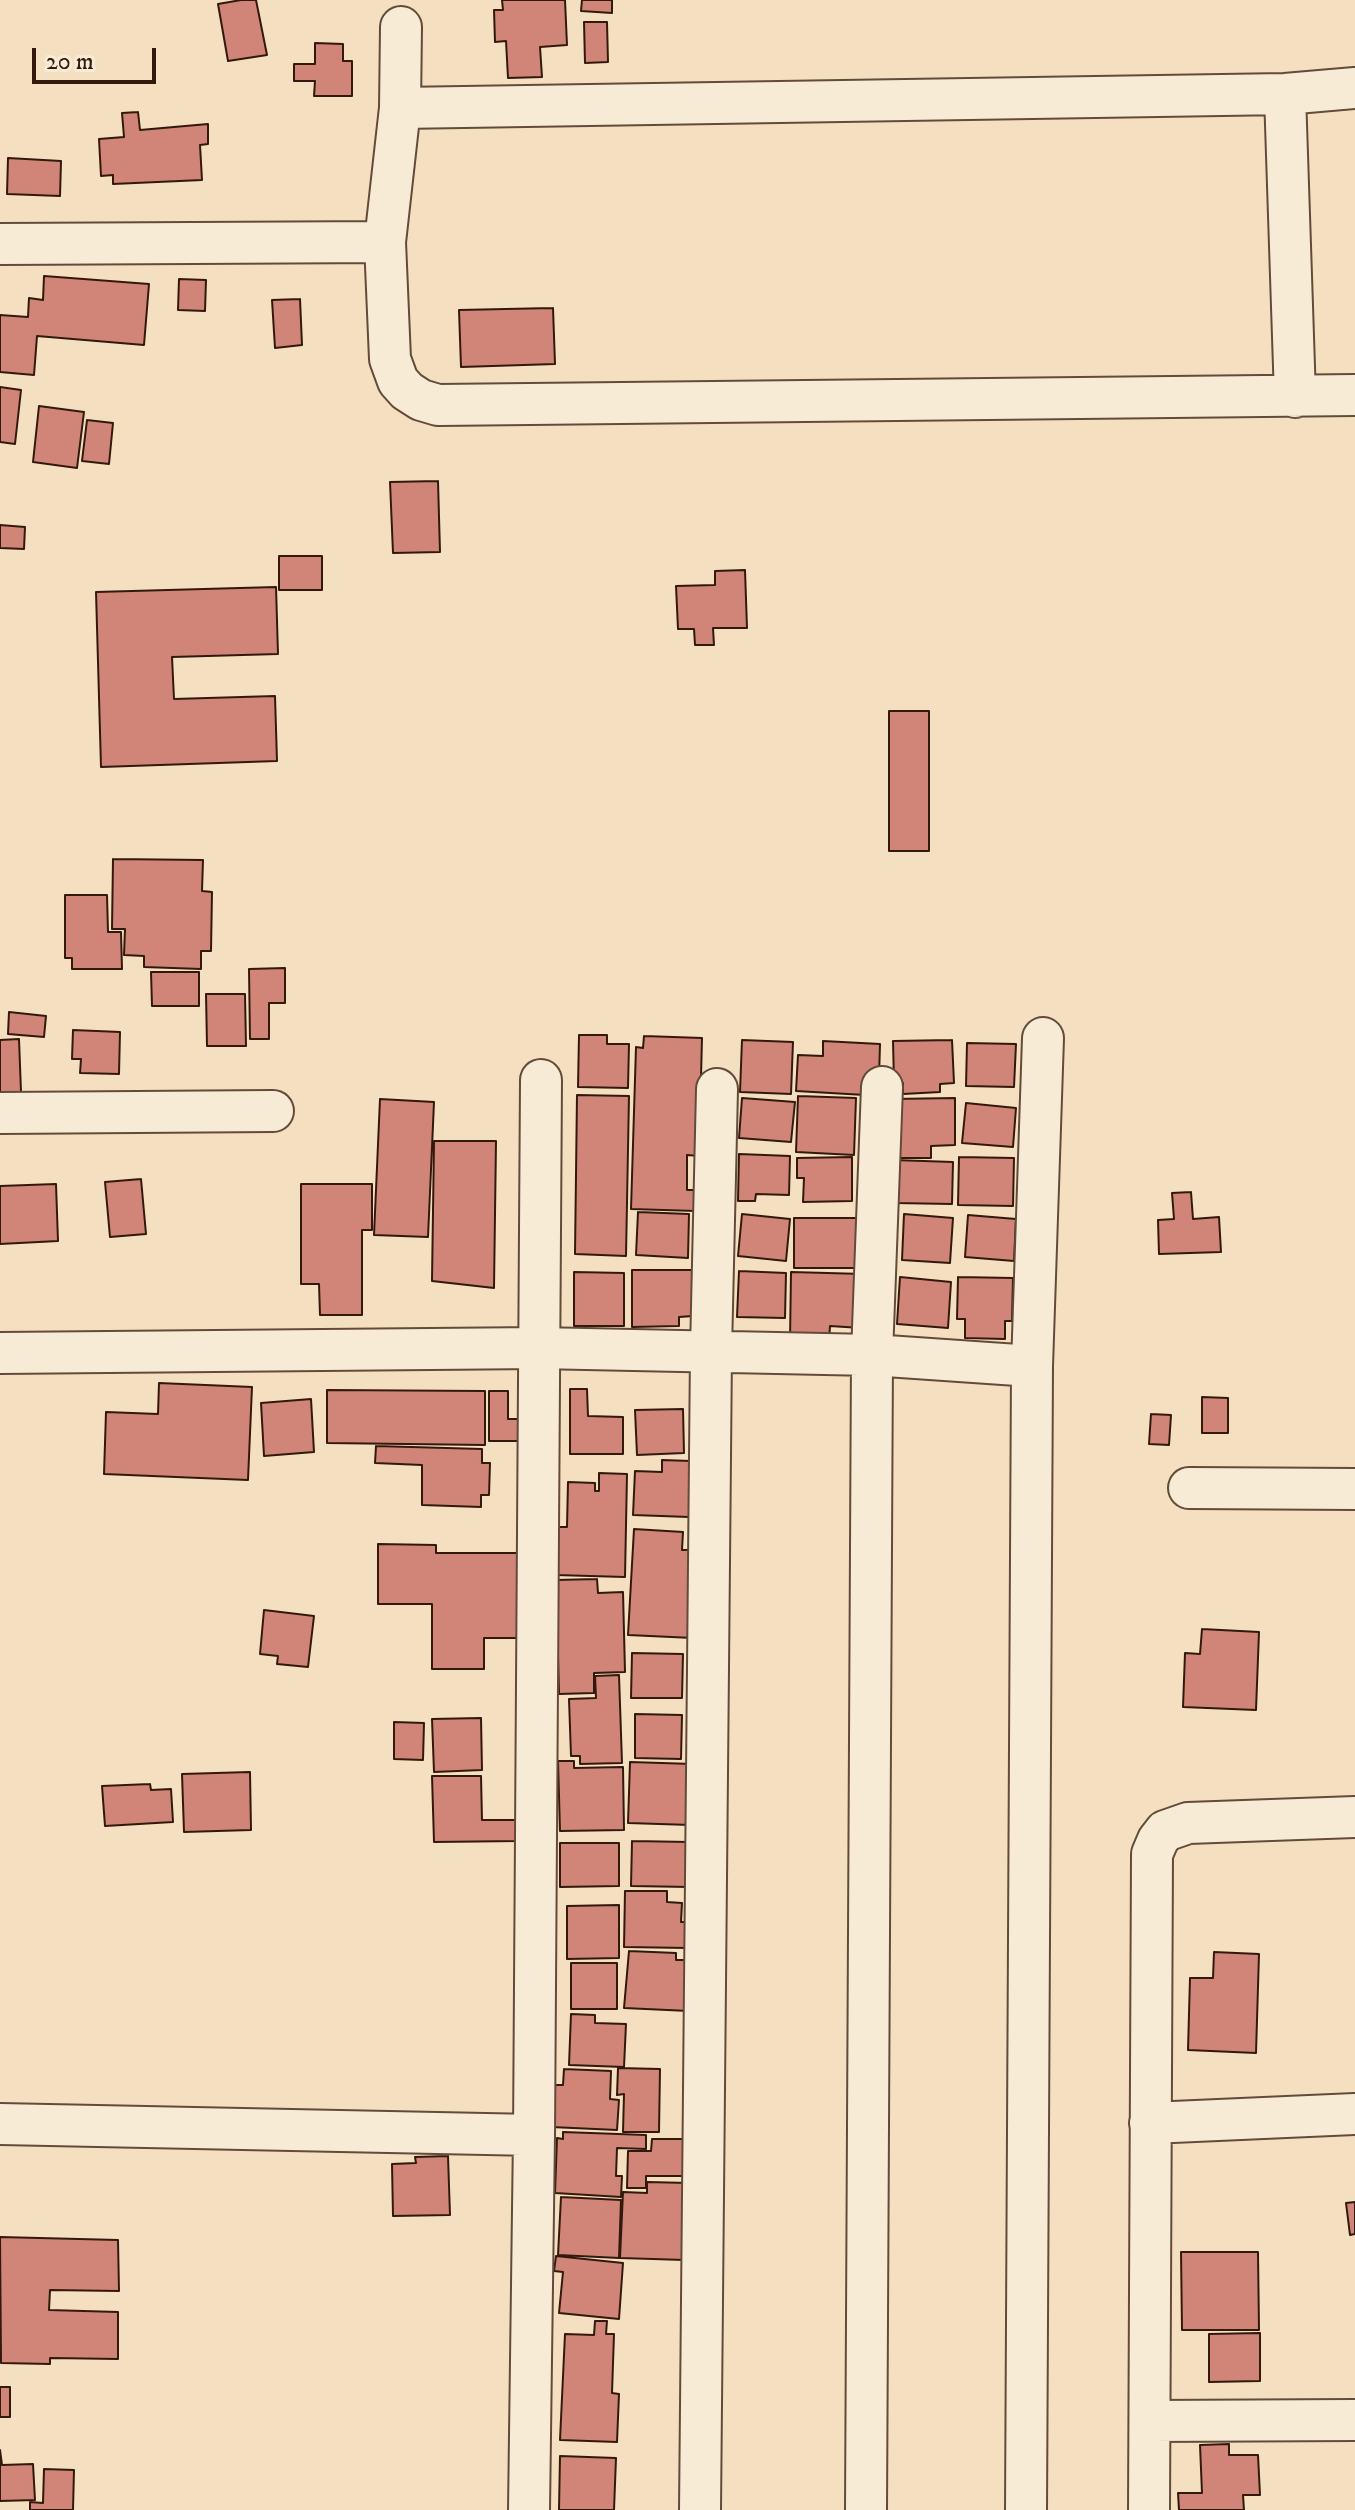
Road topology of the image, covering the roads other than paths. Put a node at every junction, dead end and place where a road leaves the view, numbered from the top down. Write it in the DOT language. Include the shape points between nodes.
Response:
graph roads {
  1 [pos="401,27"];
  2 [pos="1355,88"];
  3 [pos="1285,94"];
  4 [pos="400,108"];
  5 [pos="385,242"];
  6 [pos="0,244"];
  7 [pos="1355,395"];
  8 [pos="1295,397"];
  9 [pos="1043,1038"];
  10 [pos="541,1080"];
  11 [pos="882,1087"];
  12 [pos="717,1089"];
  13 [pos="273,1111"];
  14 [pos="0,1113"];
  15 [pos="538,1348"];
  16 [pos="711,1351"];
  17 [pos="0,1353"];
  18 [pos="872,1355"];
  19 [pos="1032,1366"];
  20 [pos="1189,1488"];
  21 [pos="1355,1489"];
  22 [pos="1355,1817"];
  23 [pos="1355,2114"];
  24 [pos="1150,2123"];
  25 [pos="0,2124"];
  26 [pos="534,2135"];
  27 [pos="1355,2420"];
  28 [pos="1151,2421"];
  29 [pos="529,2510"];
  30 [pos="700,2510"];
  31 [pos="866,2510"];
  32 [pos="1026,2510"];
  33 [pos="1149,2510"];
  1 -- 4 [label="street"];
  2 -- 3 [label="street"];
  3 -- 4 [label="street"];
  3 -- 8 [label="street"];
  4 -- 5 [label="street"];
  5 -- 6 [label="street"];
  5 -- 8 [label="street" via="390,359 407,391 438,405"];
  7 -- 8 [label="street"];
  9 -- 19 [label="street"];
  10 -- 15 [label="street"];
  11 -- 18 [label="street"];
  12 -- 16 [label="street"];
  13 -- 14 [label="street"];
  15 -- 16 [label="street"];
  15 -- 17 [label="street"];
  15 -- 26 [label="street"];
  16 -- 18 [label="street"];
  16 -- 30 [label="street"];
  18 -- 19 [label="street"];
  18 -- 31 [label="street"];
  19 -- 32 [label="street"];
  20 -- 21 [label="street"];
  22 -- 24 [label="street" via="1188,1823 1173,1826 1158,1840 1152,1854"];
  23 -- 24 [label="street"];
  24 -- 28 [label="street"];
  25 -- 26 [label="street"];
  26 -- 29 [label="street"];
  27 -- 28 [label="street"];
  28 -- 33 [label="street"];
}
